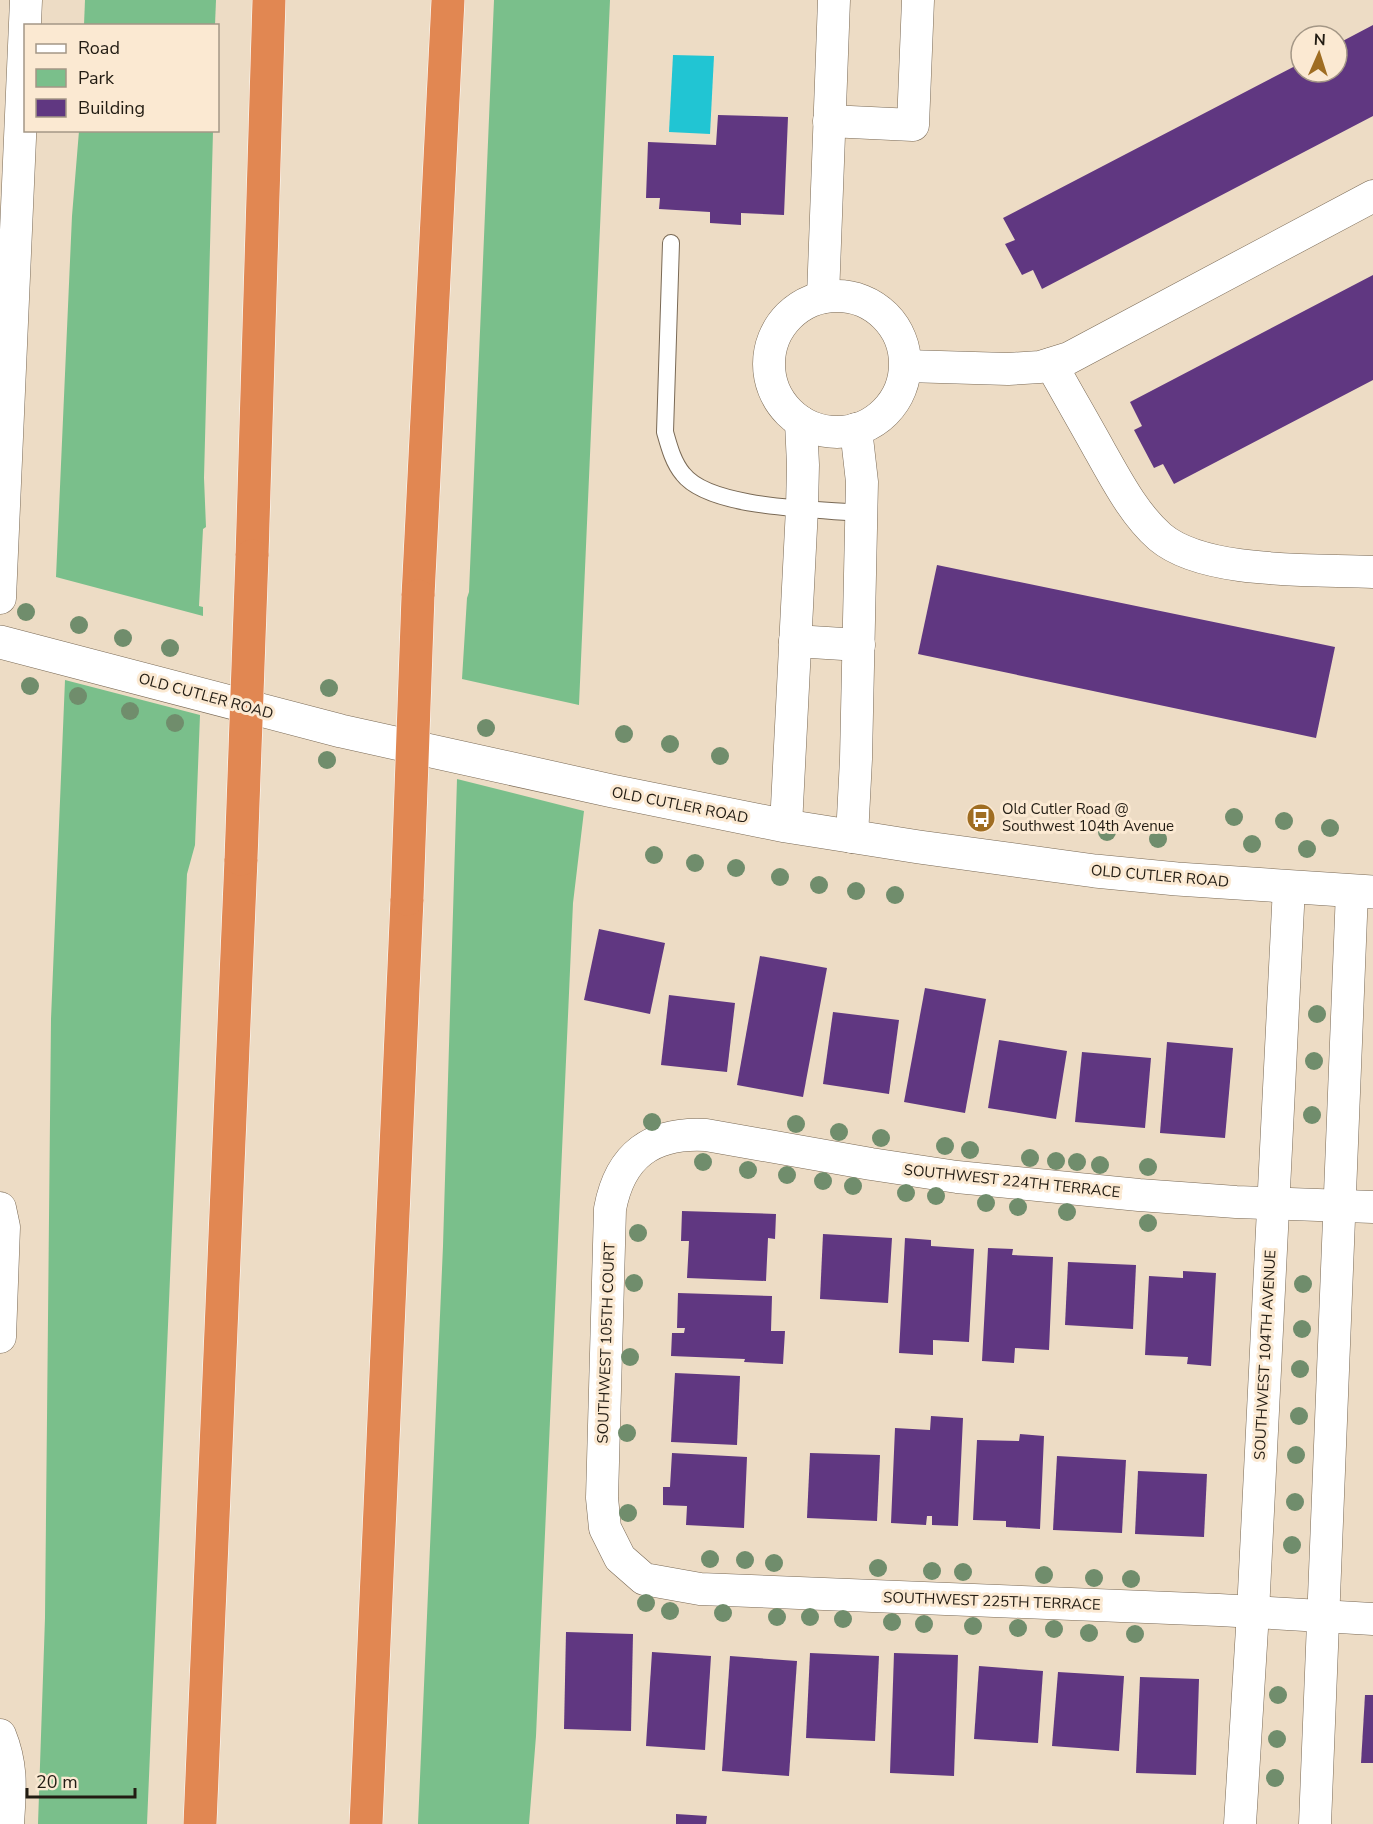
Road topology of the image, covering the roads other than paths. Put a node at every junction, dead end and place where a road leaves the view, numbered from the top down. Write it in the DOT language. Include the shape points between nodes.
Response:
graph roads {
  1 [pos="26,0"];
  2 [pos="269,0"];
  3 [pos="448,0"];
  4 [pos="834,0"];
  5 [pos="918,0"];
  6 [pos="25,24"];
  7 [pos="24,46"];
  8 [pos="829,121"];
  9 [pos="1373,196"];
  10 [pos="671,243"];
  11 [pos="823,297"];
  12 [pos="1051,364"];
  13 [pos="906,366"];
  14 [pos="801,422"];
  15 [pos="856,429"];
  16 [pos="802,508"];
  17 [pos="861,513"];
  18 [pos="1373,572"];
  19 [pos="0,598"];
  20 [pos="795,641"];
  21 [pos="0,642"];
  22 [pos="859,645"];
  23 [pos="786,826"];
  24 [pos="852,837"];
  25 [pos="1289,887"];
  26 [pos="1363,892"];
  27 [pos="655,1142"];
  28 [pos="1273,1203"];
  29 [pos="1340,1205"];
  30 [pos="1373,1207"];
  31 [pos="0,1208"];
  32 [pos="2,1261"];
  33 [pos="0,1336"];
  34 [pos="620,1558"];
  35 [pos="1253,1612"];
  36 [pos="1324,1616"];
  37 [pos="1373,1619"];
  38 [pos="0,1735"];
  39 [pos="8,1824"];
  40 [pos="200,1824"];
  41 [pos="366,1824"];
  42 [pos="1240,1824"];
  43 [pos="1315,1824"];
  1 -- 6 [label="street"];
  2 -- 40 [label="highway, bridge" via="241,859"];
  3 -- 41 [label="highway, bridge" via="418,596"];
  4 -- 8 [label="street"];
  5 -- 8 [label="street" via="913,125"];
  7 -- 19 [label="street"];
  8 -- 11 [label="street"];
  9 -- 12 [label="street" via="1069,358"];
  10 -- 16 [label="lane" via="665,432 672,455 684,476 704,491 736,501"];
  11 -- 13 [label="street" via="864,301 882,312 895,327"];
  11 -- 14 [label="street" via="801,306 784,321 773,341 768,363 772,386 783,406"];
  12 -- 13 [label="street" via="1008,369"];
  12 -- 18 [label="street" via="1118,483 1139,515 1161,538 1189,553 1249,567"];
  13 -- 15 [label="street" via="891,406"];
  14 -- 15 [label="street" via="818,430"];
  14 -- 16 [label="street"];
  15 -- 17 [label="street"];
  16 -- 17 [label="lane"];
  16 -- 20 [label="street"];
  17 -- 22 [label="street"];
  20 -- 22 [label="street"];
  20 -- 23 [label="street"];
  21 -- 23 [label="street, OLD CUTLER ROAD" via="341,730"];
  22 -- 24 [label="street"];
  23 -- 24 [label="street, OLD CUTLER ROAD"];
  24 -- 25 [label="street, OLD CUTLER ROAD" via="1095,871"];
  25 -- 26 [label="street, OLD CUTLER ROAD"];
  25 -- 28 [label="street, SOUTHWEST 104TH AVENUE"];
  26 -- 29 [label="street"];
  27 -- 28 [label="street, SOUTHWEST 224TH TERRACE" via="706,1135 957,1177 1139,1195"];
  27 -- 34 [label="street, SOUTHWEST 105TH COURT" via="629,1163 610,1209 602,1498 605,1528"];
  28 -- 29 [label="street, SOUTHWEST 224TH TERRACE"];
  28 -- 35 [label="street, SOUTHWEST 104TH AVENUE"];
  29 -- 30 [label="street, SOUTHWEST 224TH TERRACE"];
  29 -- 36 [label="street"];
  31 -- 32 [label="street" via="4,1227"];
  32 -- 33 [label="street"];
  34 -- 35 [label="street, SOUTHWEST 225TH TERRACE" via="644,1579 700,1589"];
  35 -- 36 [label="street, SOUTHWEST 225TH TERRACE"];
  35 -- 42 [label="street, SOUTHWEST 104TH AVENUE"];
  36 -- 37 [label="street, SOUTHWEST 225TH TERRACE"];
  36 -- 43 [label="street"];
  38 -- 39 [label="street" via="8,1755 11,1781"];
}
